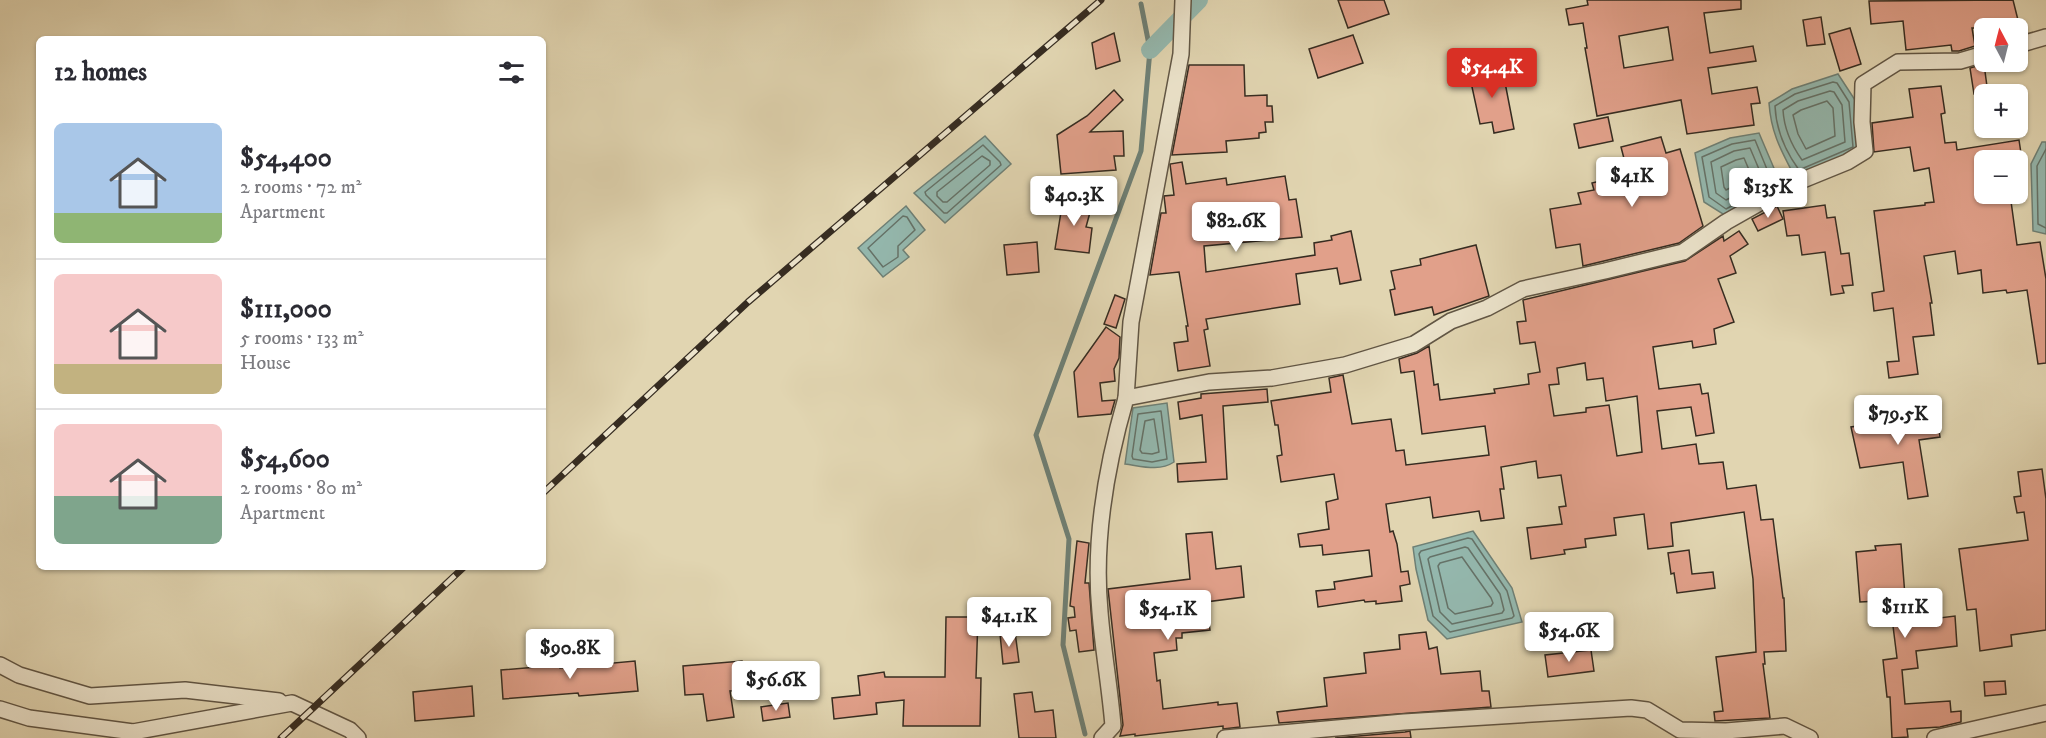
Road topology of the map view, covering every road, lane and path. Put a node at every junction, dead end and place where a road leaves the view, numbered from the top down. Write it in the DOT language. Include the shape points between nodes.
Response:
graph roads {
  1 [pos="1184,0"];
  2 [pos="2046,37"];
  3 [pos="2028,42"];
  4 [pos="1974,57"];
  5 [pos="1126,398"];
  6 [pos="0,665"];
  7 [pos="292,703"];
  8 [pos="0,709"];
  9 [pos="2046,713"];
  10 [pos="1680,734"];
  11 [pos="358,738"];
  12 [pos="1102,738"];
  13 [pos="1225,738"];
  14 [pos="1810,738"];
  15 [pos="1935,738"];
  1 -- 5 [label="street" via="1181,54 1131,322"];
  2 -- 3 [label="street"];
  4 -- 5 [label="street" via="1960,61 1898,62 1863,84 1865,151 1793,184 1683,252 1523,289 1451,321 1414,344 1345,365 1272,378 1209,382"];
  5 -- 12 [label="street" via="1112,444 1100,520 1099,610 1113,726"];
  6 -- 7 [label="street" via="18,675 90,696 185,690"];
  7 -- 8 [label="street" via="133,732 29,718"];
  7 -- 11 [label="street" via="351,729"];
  9 -- 15 [label="street"];
  10 -- 13 [label="street" via="1647,710 1631,708"];
  10 -- 14 [label="street" via="1785,726"];
}
